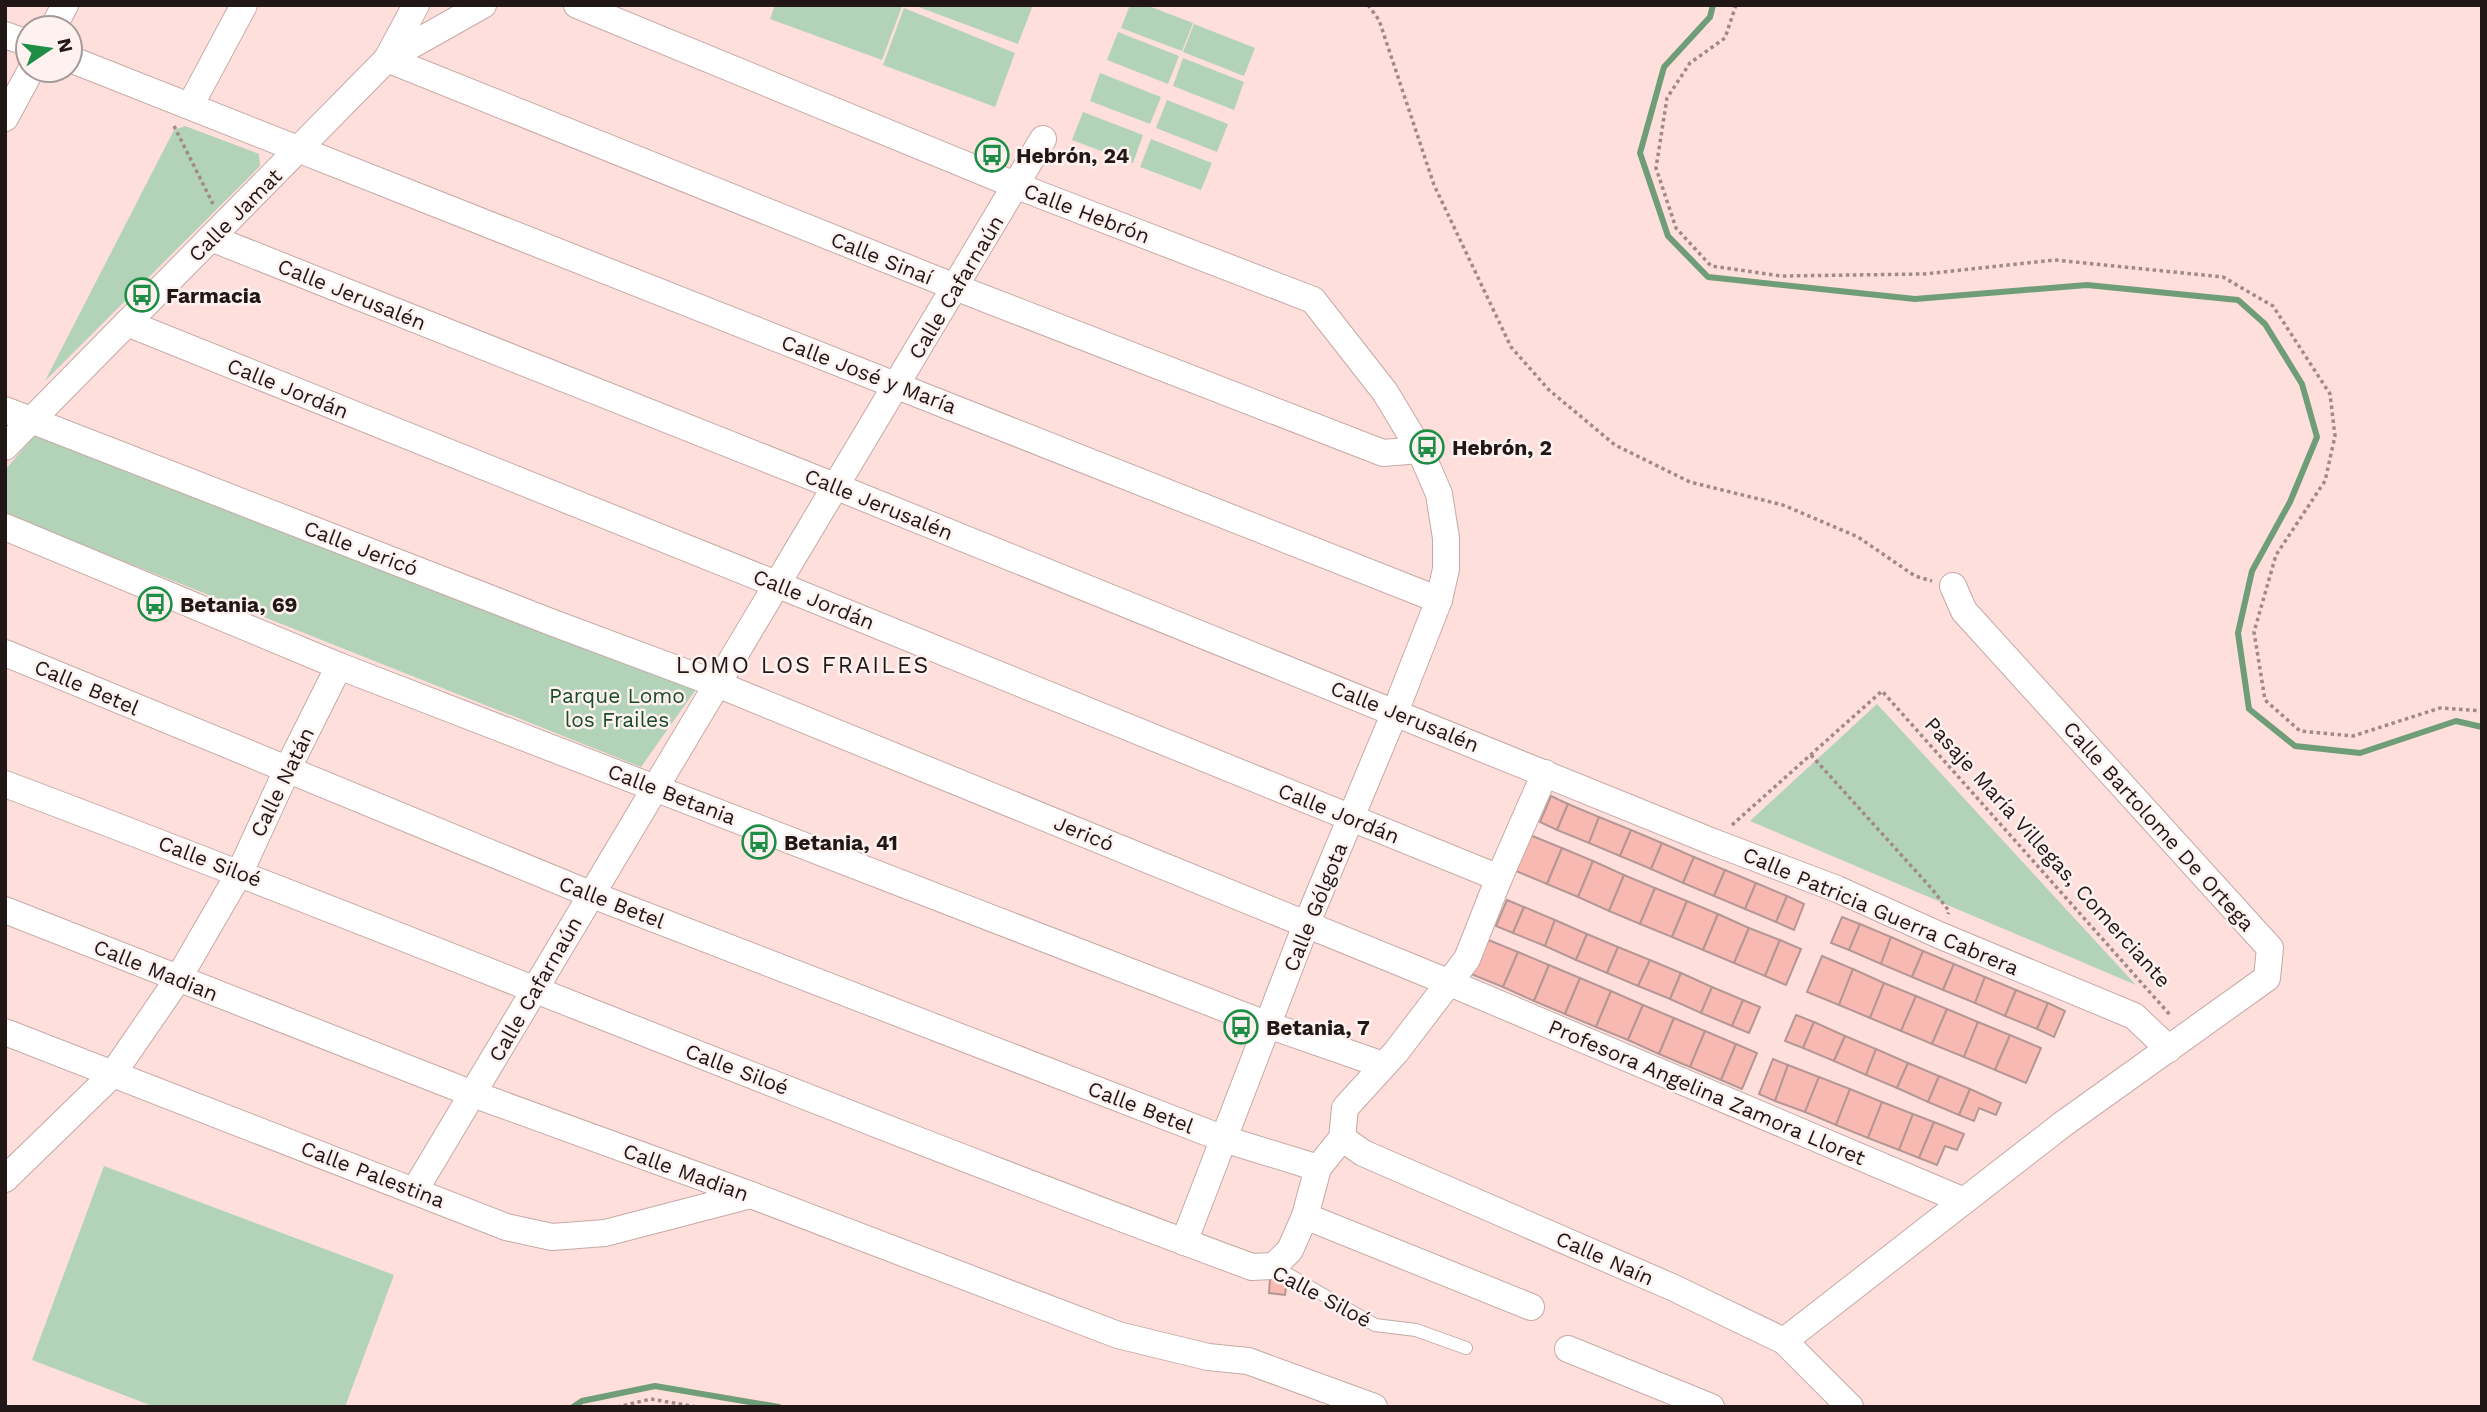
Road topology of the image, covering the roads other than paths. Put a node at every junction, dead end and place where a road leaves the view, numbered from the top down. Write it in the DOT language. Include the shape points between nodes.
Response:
graph roads {
  1 [pos="244,5"];
  2 [pos="416,5"];
  3 [pos="483,5"];
  4 [pos="577,5"];
  5 [pos="387,59"];
  6 [pos="84,65"];
  7 [pos="23,84"];
  8 [pos="185,104"];
  9 [pos="5,118"];
  10 [pos="1044,139"];
  11 [pos="299,151"];
  12 [pos="1017,186"];
  13 [pos="218,232"];
  14 [pos="955,287"];
  15 [pos="127,323"];
  16 [pos="897,384"];
  17 [pos="5,410"];
  18 [pos="32,421"];
  19 [pos="5,447"];
  20 [pos="1420,450"];
  21 [pos="837,487"];
  22 [pos="5,527"];
  23 [pos="776,584"];
  24 [pos="1953,586"];
  25 [pos="1439,600"];
  26 [pos="5,653"];
  27 [pos="339,666"];
  28 [pos="717,684"];
  29 [pos="1395,712"];
  30 [pos="286,770"];
  31 [pos="1545,774"];
  32 [pos="5,784"];
  33 [pos="657,787"];
  34 [pos="1352,818"];
  35 [pos="240,872"];
  36 [pos="1499,878"];
  37 [pos="590,894"];
  38 [pos="5,910"];
  39 [pos="1306,925"];
  40 [pos="178,979"];
  41 [pos="1450,983"];
  42 [pos="534,991"];
  43 [pos="1268,1026"];
  44 [pos="5,1032"];
  45 [pos="2177,1043"];
  46 [pos="1382,1065"];
  47 [pos="112,1075"];
  48 [pos="473,1094"];
  49 [pos="1342,1138"];
  50 [pos="1224,1139"];
  51 [pos="1318,1168"];
  52 [pos="6,1178"];
  53 [pos="415,1190"];
  54 [pos="751,1195"];
  55 [pos="1964,1201"];
  56 [pos="1305,1216"];
  57 [pos="1184,1242"];
  58 [pos="1274,1266"];
  59 [pos="1531,1307"];
  60 [pos="1784,1341"];
  61 [pos="1466,1348"];
  62 [pos="1568,1349"];
  63 [pos="1374,1407"];
  64 [pos="1711,1407"];
  65 [pos="1850,1407"];
  1 -- 8 [label="street"];
  2 -- 5 [label="street"];
  3 -- 5 [label="street, Calle Jamat"];
  4 -- 12 [label="street, Calle Hebrón"];
  5 -- 11 [label="street, Calle Jamat"];
  5 -- 14 [label="street, Calle Sinaí"];
  6 -- 8 [label="street, Calle José y María"];
  7 -- 9 [label="street"];
  8 -- 11 [label="street, Calle José y María"];
  10 -- 12 [label="street, Calle Cafarnaún"];
  11 -- 13 [label="street, Calle Jamat"];
  11 -- 16 [label="street, Calle José y María"];
  12 -- 14 [label="street, Calle Cafarnaún"];
  12 -- 20 [label="street, Calle Hebrón" via="1313,300 1385,392"];
  13 -- 15 [label="street, Calle Jamat"];
  13 -- 21 [label="street, Calle Jerusalén"];
  14 -- 16 [label="street, Calle Cafarnaún"];
  14 -- 20 [label="street, Calle Sinaí" via="1382,453"];
  15 -- 18 [label="street, Calle Jamat"];
  15 -- 23 [label="street, Calle Jordán"];
  16 -- 21 [label="street, Calle Cafarnaún"];
  16 -- 25 [label="street, Calle José y María"];
  17 -- 18 [label="street, Calle Jericó"];
  18 -- 19 [label="street, Calle Jamat"];
  18 -- 28 [label="street, Calle Jericó"];
  20 -- 25 [label="street, Calle Gólgota" via="1439,494 1446,538"];
  21 -- 23 [label="street, Calle Cafarnaún"];
  21 -- 29 [label="street, Calle Jerusalén"];
  22 -- 27 [label="street, Calle Betania"];
  23 -- 28 [label="street, Calle Cafarnaún"];
  23 -- 34 [label="street, Calle Jordán"];
  24 -- 45 [label="street, Calle Bartolome De Ortega" via="1964,611 2270,948 2267,978"];
  25 -- 29 [label="street, Calle Gólgota"];
  26 -- 30 [label="street, Calle Betel"];
  27 -- 30 [label="street, Calle Natán"];
  27 -- 33 [label="street, Calle Betania"];
  28 -- 33 [label="street, Calle Cafarnaún"];
  28 -- 39 [label="street, Jericó"];
  29 -- 31 [label="street, Calle Jerusalén"];
  29 -- 34 [label="street, Calle Gólgota"];
  30 -- 35 [label="street, Calle Natán"];
  30 -- 37 [label="street, Calle Betel"];
  31 -- 36 [label="street"];
  31 -- 45 [label="street, Calle Patricia Guerra Cabrera" via="1838,889 2134,1016"];
  32 -- 35 [label="street, Calle Siloé"];
  33 -- 37 [label="street, Calle Cafarnaún"];
  33 -- 43 [label="street, Calle Betania"];
  34 -- 36 [label="street, Calle Jordán"];
  34 -- 39 [label="street, Calle Gólgota"];
  35 -- 40 [label="street, Calle Natán"];
  35 -- 42 [label="street, Calle Siloé"];
  36 -- 41 [label="street" via="1467,958"];
  37 -- 42 [label="street, Calle Cafarnaún"];
  37 -- 50 [label="street, Calle Betel"];
  38 -- 40 [label="street, Calle Madian"];
  39 -- 41 [label="street, Jericó"];
  39 -- 43 [label="street, Calle Gólgota"];
  40 -- 47 [label="street, Calle Natán"];
  40 -- 48 [label="street, Calle Madian"];
  41 -- 46 [label="street"];
  41 -- 55 [label="street, Profesora Angelina Zamora Lloret"];
  42 -- 48 [label="street, Calle Cafarnaún"];
  42 -- 57 [label="street, Calle Siloé"];
  43 -- 46 [label="street, Calle Betania"];
  43 -- 50 [label="street, Calle Gólgota"];
  44 -- 47 [label="street, Calle Palestina"];
  45 -- 55 [label="street, Calle Bartolome De Ortega"];
  46 -- 49 [label="street" via="1345,1108"];
  47 -- 52 [label="street, Calle Natán"];
  47 -- 53 [label="street, Calle Palestina"];
  48 -- 53 [label="street, Calle Cafarnaún"];
  48 -- 54 [label="street, Calle Madian"];
  49 -- 51 [label="street"];
  49 -- 60 [label="street, Calle Naín" via="1363,1153"];
  50 -- 51 [label="street, Calle Betel"];
  50 -- 57 [label="street, Calle Gólgota"];
  51 -- 56 [label="street"];
  53 -- 54 [label="street, Calle Palestina" via="506,1227 552,1237 605,1233"];
  54 -- 63 [label="street, Calle Madian" via="1118,1335 1209,1357 1248,1361"];
  55 -- 60 [label="street, Calle Bartolome De Ortega"];
  56 -- 58 [label="street" via="1290,1250"];
  56 -- 59 [label="street"];
  57 -- 58 [label="street, Calle Siloé" via="1252,1267"];
  58 -- 61 [label="lane, Calle Siloé" via="1375,1325 1416,1330"];
  60 -- 65 [label="street, Calle Naín"];
  62 -- 64 [label="street"];
}
